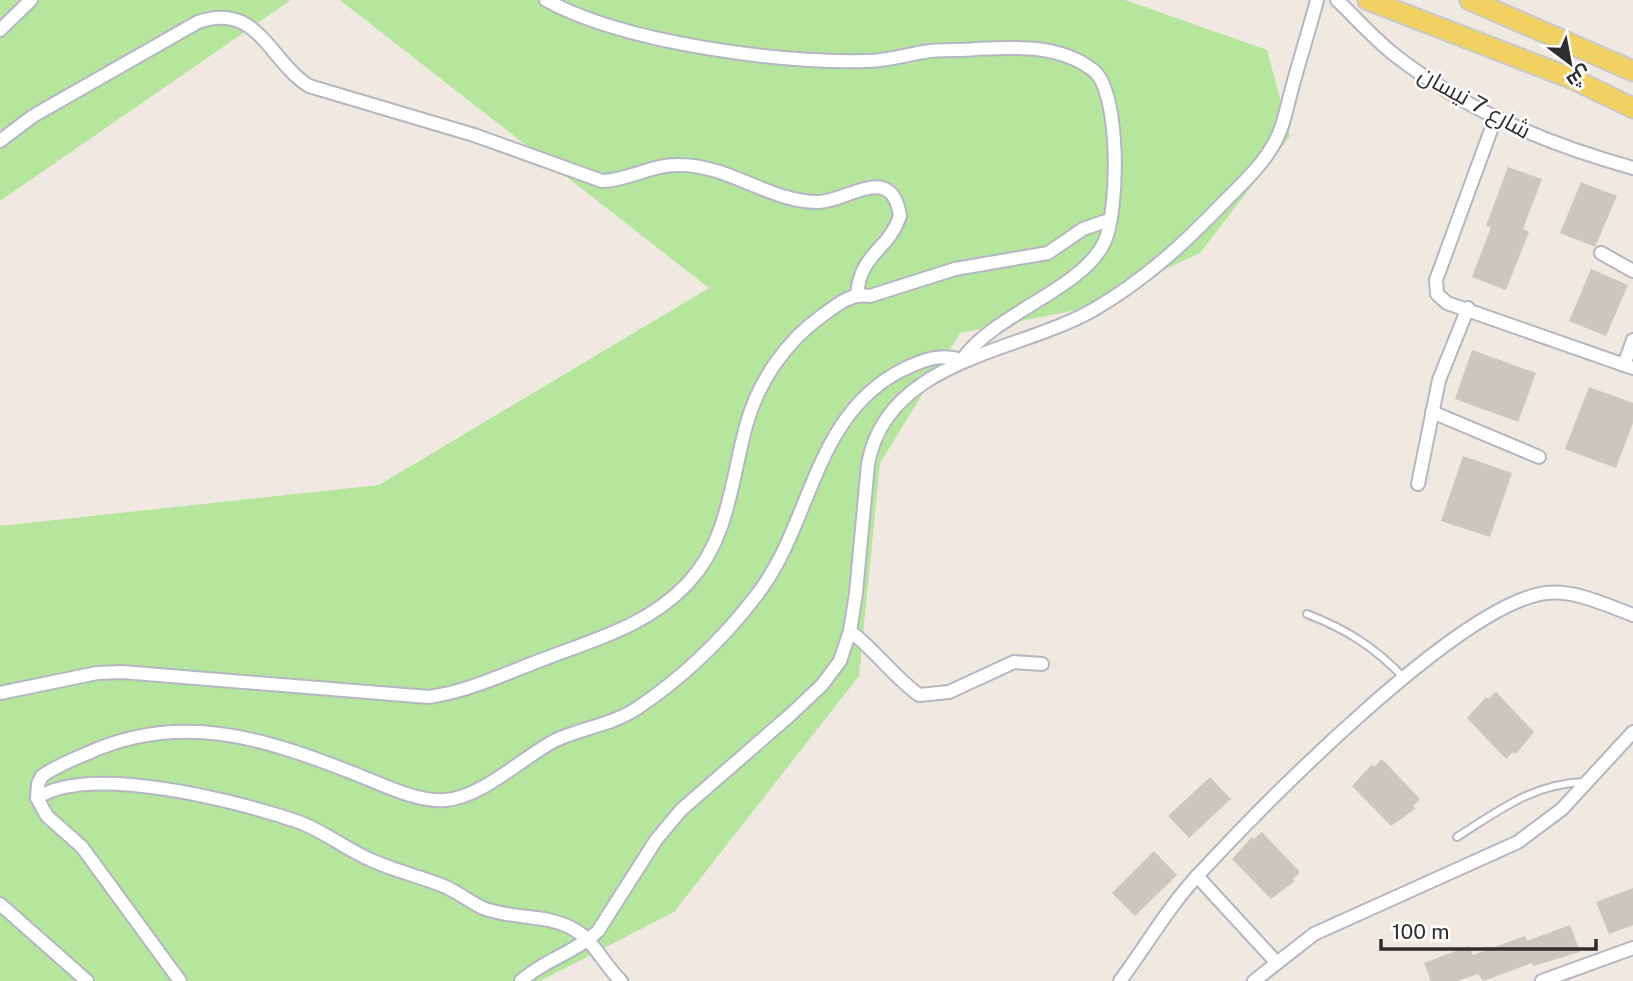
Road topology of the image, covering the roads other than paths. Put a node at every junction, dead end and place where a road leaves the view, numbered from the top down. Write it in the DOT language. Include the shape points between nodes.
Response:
graph roads {
  1 [pos="31,0"];
  2 [pos="547,0"];
  3 [pos="1317,0"];
  4 [pos="1338,0"];
  5 [pos="1367,0"];
  6 [pos="1472,0"];
  7 [pos="0,30"];
  8 [pos="1633,71"];
  9 [pos="1633,108"];
  10 [pos="1495,119"];
  11 [pos="0,141"];
  12 [pos="1633,168"];
  13 [pos="1109,220"];
  14 [pos="1601,253"];
  15 [pos="1633,271"];
  16 [pos="857,294"];
  17 [pos="1468,308"];
  18 [pos="1633,340"];
  19 [pos="962,360"];
  20 [pos="1628,367"];
  21 [pos="1432,412"];
  22 [pos="1539,457"];
  23 [pos="1418,484"];
  24 [pos="1307,614"];
  25 [pos="1633,615"];
  26 [pos="850,631"];
  27 [pos="1042,664"];
  28 [pos="1404,678"];
  29 [pos="0,693"];
  30 [pos="1633,732"];
  31 [pos="1584,782"];
  32 [pos="37,798"];
  33 [pos="1457,836"];
  34 [pos="1197,876"];
  35 [pos="0,904"];
  36 [pos="588,940"];
  37 [pos="1633,948"];
  38 [pos="1277,963"];
  39 [pos="87,981"];
  40 [pos="180,981"];
  41 [pos="521,981"];
  42 [pos="621,981"];
  43 [pos="1120,981"];
  44 [pos="1254,981"];
  45 [pos="1542,981"];
  1 -- 7 [label="street"];
  2 -- 13 [label="street" via="612,26 728,51 867,61 1023,46 1073,60 1094,70 1112,110 1114,188"];
  3 -- 19 [label="street" via="1272,148 1194,233 1143,277 1067,324"];
  4 -- 10 [label="street, شارع 7 نيسان" via="1395,56"];
  5 -- 9 [label="main road" via="1573,79"];
  6 -- 8 [label="main road"];
  10 -- 12 [label="street, شارع 7 نيسان" via="1566,150"];
  10 -- 17 [label="street" via="1435,287 1441,300"];
  11 -- 16 [label="street" via="33,116 198,22 237,20 258,33 289,71 309,86 474,135 602,181 678,164 711,169 810,201 831,200 860,188 883,189 893,195 900,216 861,270"];
  13 -- 16 [label="street" via="1083,229 1048,253 955,269 883,293"];
  13 -- 19 [label="street" via="1098,253 1064,282 985,334"];
  14 -- 15 [label="street"];
  16 -- 29 [label="street" via="816,320 785,349 755,401 713,548 673,598 630,626 471,688 429,697 122,672"];
  17 -- 20 [label="street"];
  17 -- 21 [label="street" via="1442,372"];
  18 -- 20 [label="street"];
  19 -- 26 [label="street" via="939,372 906,400 875,438"];
  19 -- 32 [label="street" via="933,356 871,389 853,408 823,455 788,542 756,596 676,678 633,710 558,739 508,772 455,798 434,799 265,742 209,731 178,731 109,743 42,776"];
  21 -- 22 [label="street"];
  21 -- 23 [label="street"];
  24 -- 28 [label="lane" via="1342,628 1383,655"];
  25 -- 28 [label="street" via="1582,596 1547,593 1514,603"];
  26 -- 27 [label="street" via="919,695 949,692 1014,662"];
  26 -- 36 [label="street" via="840,661 817,690 664,828"];
  28 -- 34 [label="street" via="1332,741"];
  30 -- 31 [label="street"];
  31 -- 33 [label="lane" via="1529,792"];
  31 -- 38 [label="street" via="1562,810 1518,842 1314,934"];
  32 -- 36 [label="street" via="79,782 190,794 245,807 297,821 369,859 446,887 481,907 507,916 562,923"];
  32 -- 40 [label="street" via="47,816 94,861"];
  34 -- 38 [label="street"];
  34 -- 43 [label="street"];
  35 -- 39 [label="street"];
  36 -- 41 [label="street"];
  36 -- 42 [label="street" via="601,962"];
  37 -- 45 [label="street"];
  38 -- 44 [label="street"];
}
